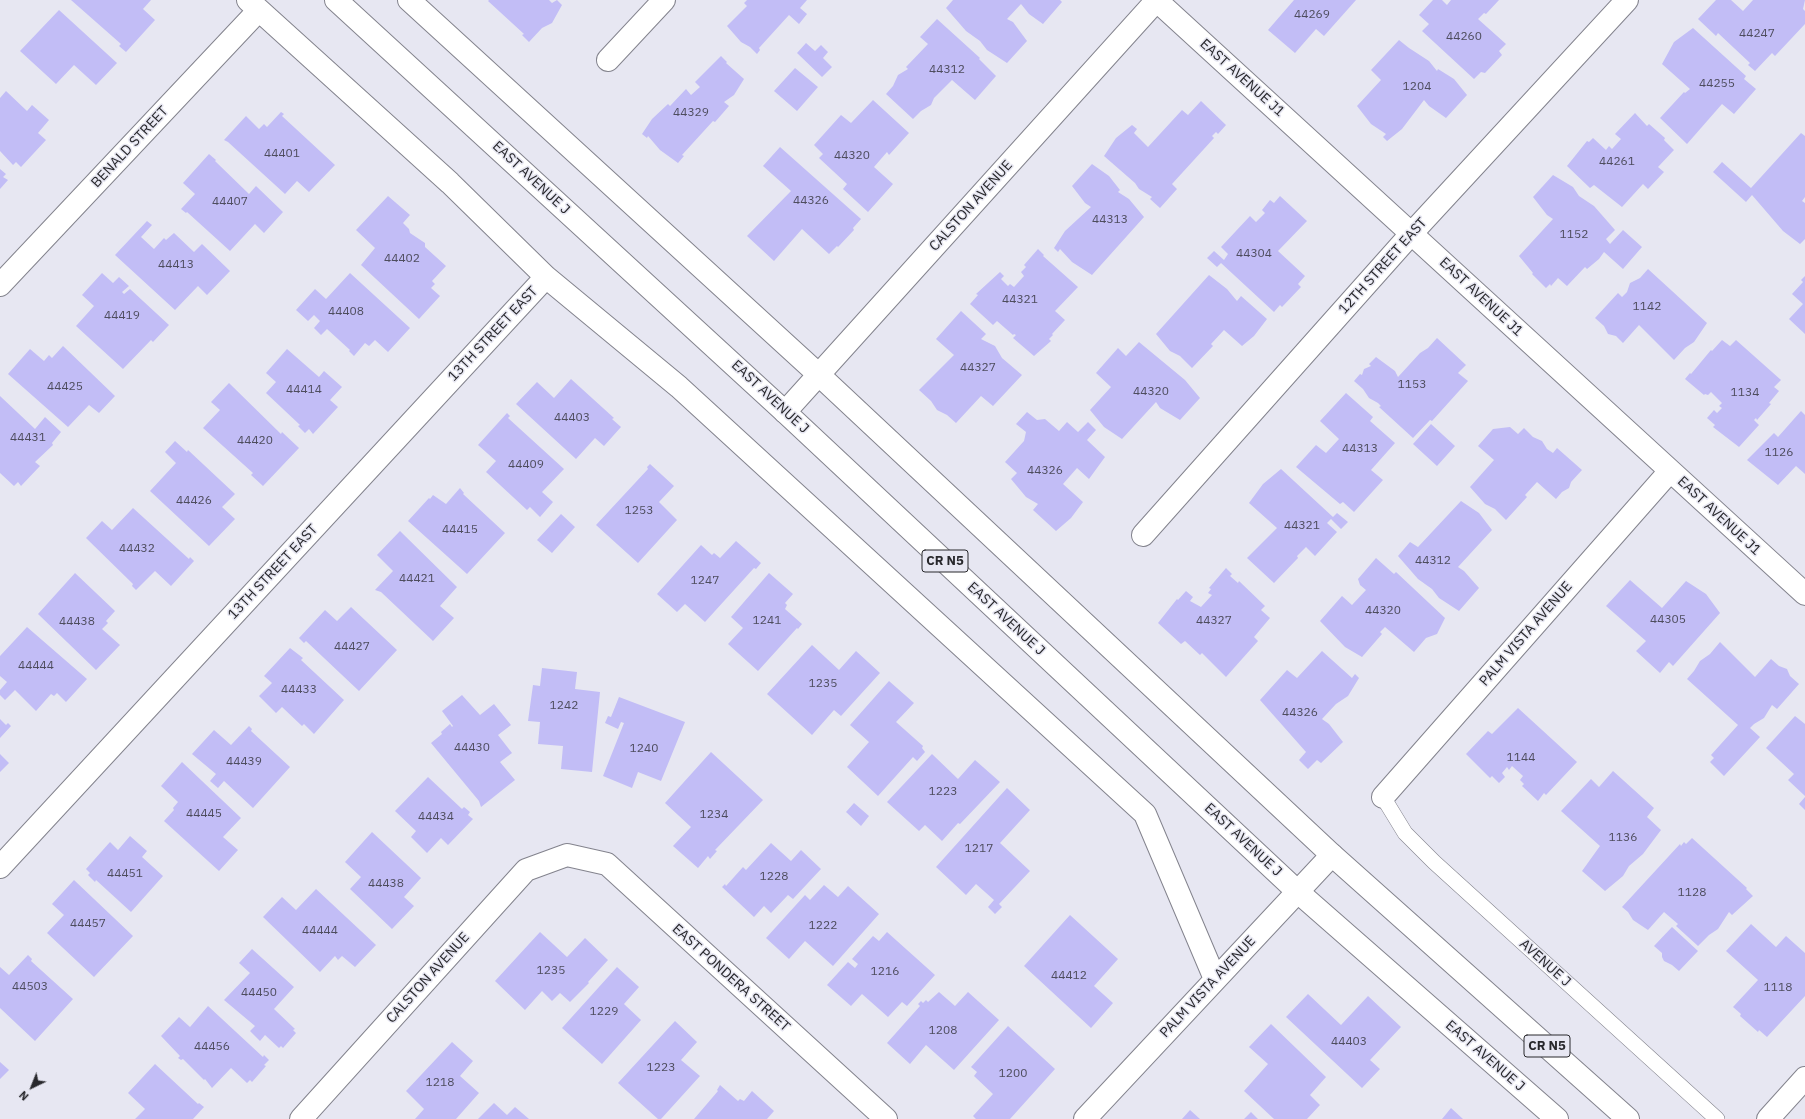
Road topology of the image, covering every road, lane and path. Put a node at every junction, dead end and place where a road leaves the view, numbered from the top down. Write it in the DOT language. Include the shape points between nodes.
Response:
graph roads {
  1 [pos="336,0"];
  2 [pos="410,0"];
  3 [pos="664,0"];
  4 [pos="1156,0"];
  5 [pos="1627,0"];
  6 [pos="254,5"];
  7 [pos="608,60"];
  8 [pos="1411,234"];
  9 [pos="546,277"];
  10 [pos="0,285"];
  11 [pos="818,374"];
  12 [pos="785,412"];
  13 [pos="1670,471"];
  14 [pos="1143,536"];
  15 [pos="1805,594"];
  16 [pos="1383,797"];
  17 [pos="567,855"];
  18 [pos="1332,855"];
  19 [pos="0,867"];
  20 [pos="1298,892"];
  21 [pos="1215,979"];
  22 [pos="1805,1078"];
  23 [pos="301,1119"];
  24 [pos="886,1119"];
  25 [pos="1085,1119"];
  26 [pos="1557,1119"];
  27 [pos="1628,1119"];
  28 [pos="1717,1119"];
  29 [pos="1768,1119"];
  1 -- 12 [label="street, EAST AVENUE J / CR N5"];
  2 -- 11 [label="street, CR N5"];
  3 -- 7 [label="street"];
  4 -- 8 [label="street, EAST AVENUE J1"];
  4 -- 11 [label="street, CALSTON AVENUE"];
  5 -- 8 [label="street, 12TH STREET EAST"];
  6 -- 9 [label="street" via="450,183"];
  6 -- 10 [label="street, BENALD STREET"];
  8 -- 13 [label="street, EAST AVENUE J1"];
  8 -- 14 [label="street, 12TH STREET EAST"];
  9 -- 19 [label="street, 13TH STREET EAST"];
  9 -- 21 [label="street" via="679,387 1145,814"];
  11 -- 12 [label="street, CALSTON AVENUE"];
  11 -- 18 [label="street, CR N5"];
  12 -- 20 [label="street, EAST AVENUE J / CR N5"];
  13 -- 15 [label="street, EAST AVENUE J1"];
  13 -- 16 [label="street, PALM VISTA AVENUE"];
  16 -- 28 [label="lane, AVENUE J" via="1405,833 1434,862"];
  17 -- 23 [label="street, CALSTON AVENUE" via="526,870"];
  17 -- 24 [label="street, EAST PONDERA STREET" via="607,864"];
  18 -- 20 [label="street, PALM VISTA AVENUE"];
  18 -- 27 [label="street, CR N5"];
  20 -- 21 [label="street, PALM VISTA AVENUE"];
  20 -- 26 [label="street, EAST AVENUE J / CR N5"];
  21 -- 25 [label="street, PALM VISTA AVENUE"];
  22 -- 29 [label="street"];
}
